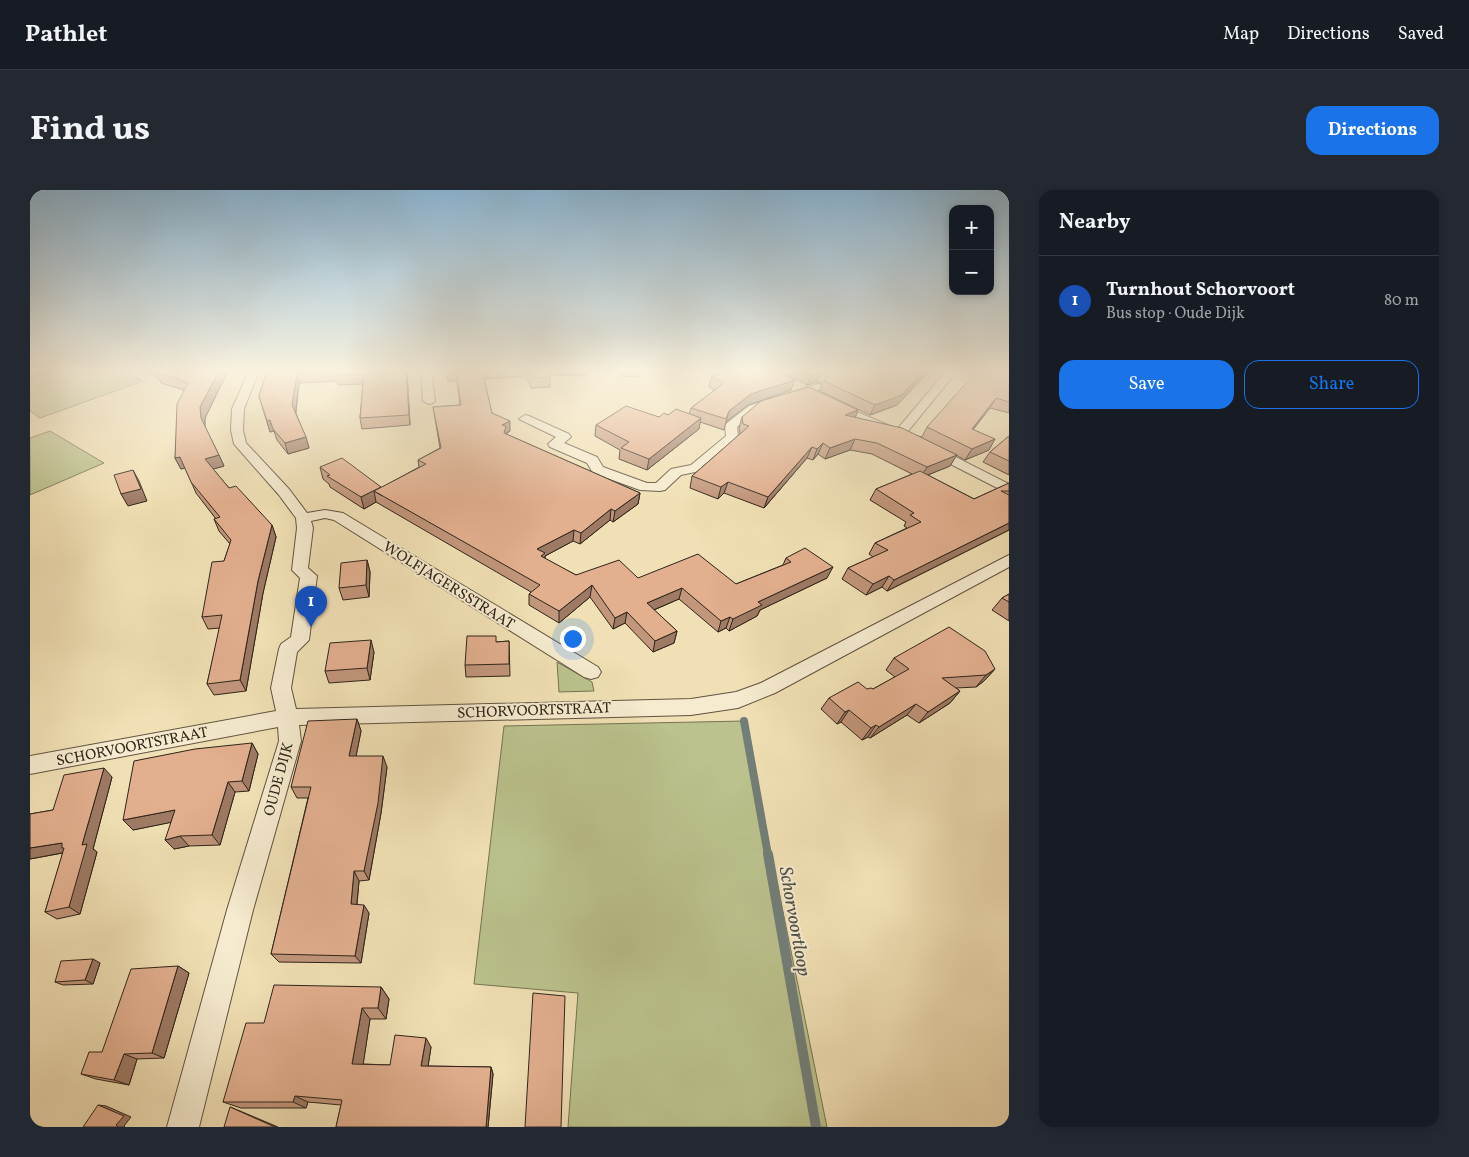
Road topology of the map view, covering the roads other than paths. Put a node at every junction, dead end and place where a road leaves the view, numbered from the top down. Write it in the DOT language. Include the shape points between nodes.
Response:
graph roads {
  1 [pos="238,415"];
  2 [pos="745,415"];
  3 [pos="860,415"];
  4 [pos="872,415"];
  5 [pos="923,415"];
  6 [pos="525,419"];
  7 [pos="908,437"];
  8 [pos="1009,490"];
  9 [pos="303,518"];
  10 [pos="1009,560"];
  11 [pos="591,672"];
  12 [pos="288,717"];
  13 [pos="30,765"];
  14 [pos="183,1127"];
  1 -- 9 [label="street" via="240,444"];
  2 -- 6 [label="street" via="731,426 732,436 695,468 676,472 660,487 651,488 598,470 592,460 554,444 565,437"];
  3 -- 7 [label="street" via="880,427"];
  4 -- 7 [label="street"];
  5 -- 7 [label="street"];
  7 -- 8 [label="street"];
  9 -- 11 [label="street, WOLFJAGERSSTRAAT" via="326,514 338,516"];
  9 -- 12 [label="street, OUDE DIJK" via="300,570 309,576 300,640 288,649 281,688"];
  10 -- 12 [label="street, SCHORVOORTSTRAAT" via="768,688 738,700 691,706"];
  12 -- 13 [label="street, SCHORVOORTSTRAAT"];
  12 -- 14 [label="street, OUDE DIJK" via="290,741 240,910"];
}
